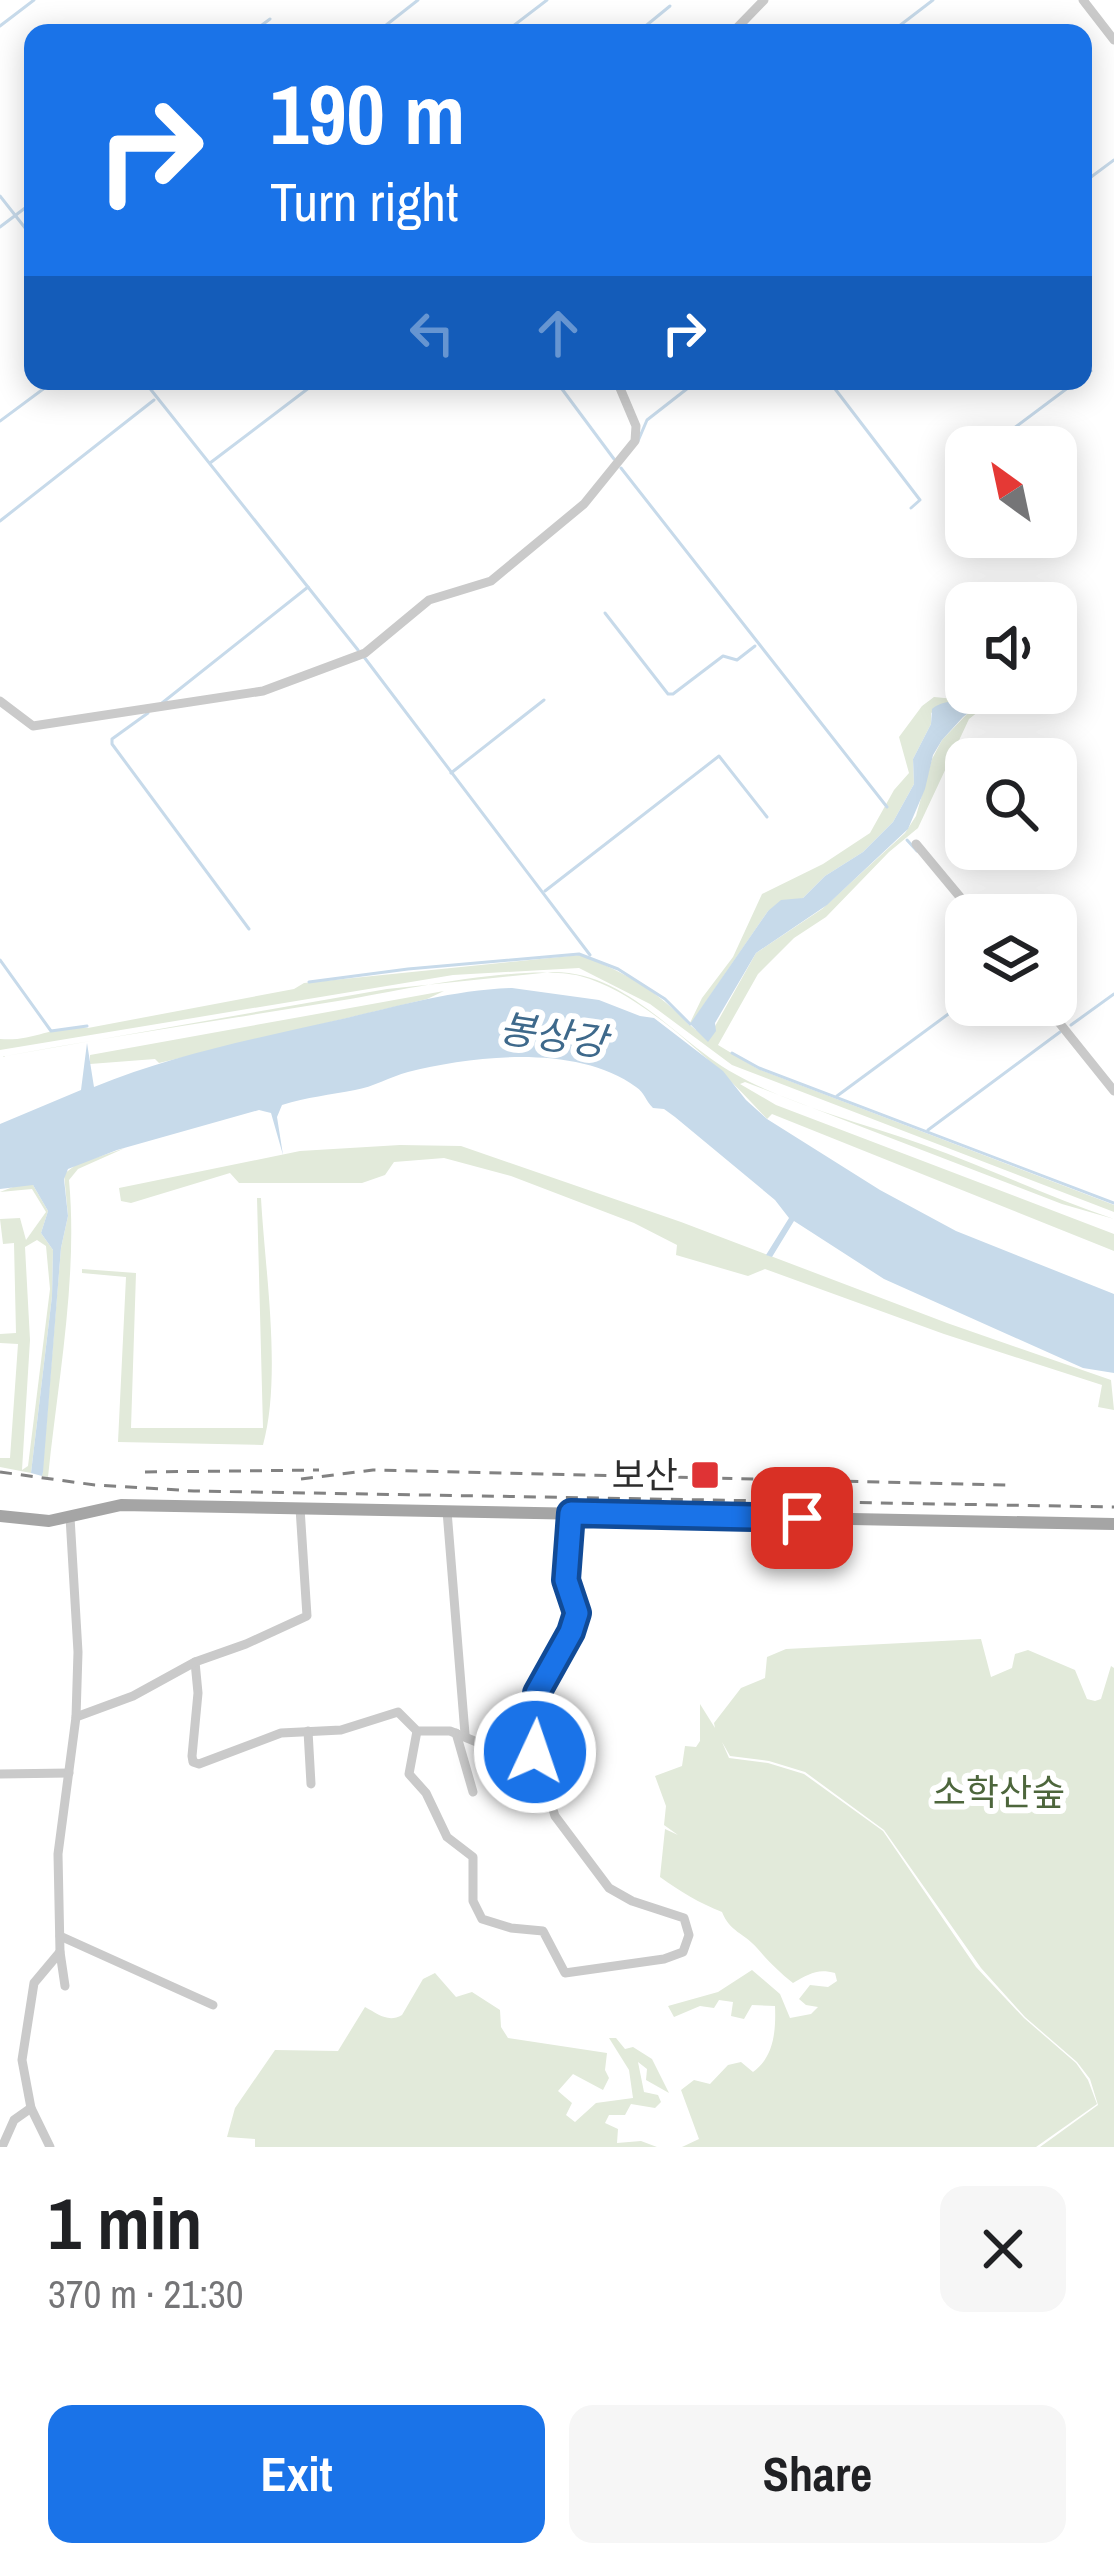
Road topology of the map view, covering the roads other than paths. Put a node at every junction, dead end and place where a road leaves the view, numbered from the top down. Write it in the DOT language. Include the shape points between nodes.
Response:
graph roads {
  1 [pos="764,0"];
  2 [pos="1083,0"];
  3 [pos="741,24"];
  4 [pos="1114,40"];
  5 [pos="621,390"];
  6 [pos="0,701"];
  7 [pos="916,844"];
  8 [pos="958,894"];
  9 [pos="1063,1026"];
  10 [pos="1114,1090"];
  11 [pos="300,1508"];
  12 [pos="447,1511"];
  13 [pos="571,1513"];
  14 [pos="0,1516"];
  15 [pos="70,1516"];
  16 [pos="1114,1524"];
  17 [pos="195,1662"];
  18 [pos="76,1717"];
  19 [pos="308,1731"];
  20 [pos="417,1731"];
  21 [pos="460,1734"];
  22 [pos="535,1752"];
  23 [pos="69,1773"];
  24 [pos="0,1774"];
  25 [pos="311,1784"];
  26 [pos="473,1792"];
  27 [pos="60,1936"];
  28 [pos="60,1952"];
  29 [pos="65,1986"];
  30 [pos="213,2005"];
  31 [pos="31,2108"];
  32 [pos="2,2147"];
  33 [pos="50,2147"];
  1 -- 3 [label="street"];
  2 -- 4 [label="street"];
  5 -- 6 [label="street" via="635,441 584,504 491,581 429,600 365,653 263,692 70,724 33,727"];
  7 -- 8 [label="street"];
  9 -- 10 [label="street"];
  11 -- 12 [label="main road"];
  11 -- 15 [label="main road" via="121,1505"];
  11 -- 17 [label="street" via="308,1616"];
  12 -- 13 [label="main road"];
  12 -- 21 [label="street"];
  13 -- 16 [label="main road"];
  13 -- 22 [label="street" via="566,1580 577,1613 537,1693"];
  14 -- 15 [label="main road"];
  15 -- 18 [label="street"];
  17 -- 18 [label="street"];
  17 -- 19 [label="street" via="193,1762"];
  18 -- 23 [label="street"];
  19 -- 20 [label="street" via="398,1712"];
  19 -- 25 [label="street"];
  20 -- 21 [label="street"];
  20 -- 22 [label="street" via="409,1774 447,1838 473,1857 473,1901 482,1919 544,1931 565,1973 676,1957 689,1936 684,1918 609,1888 555,1816"];
  21 -- 22 [label="street" via="501,1752"];
  21 -- 26 [label="street"];
  23 -- 24 [label="street"];
  23 -- 27 [label="street" via="58,1854"];
  27 -- 28 [label="street"];
  27 -- 30 [label="street"];
  28 -- 29 [label="street"];
  28 -- 31 [label="street" via="34,1983 26,2021 23,2080"];
  31 -- 32 [label="street" via="14,2120"];
  31 -- 33 [label="street"];
}
